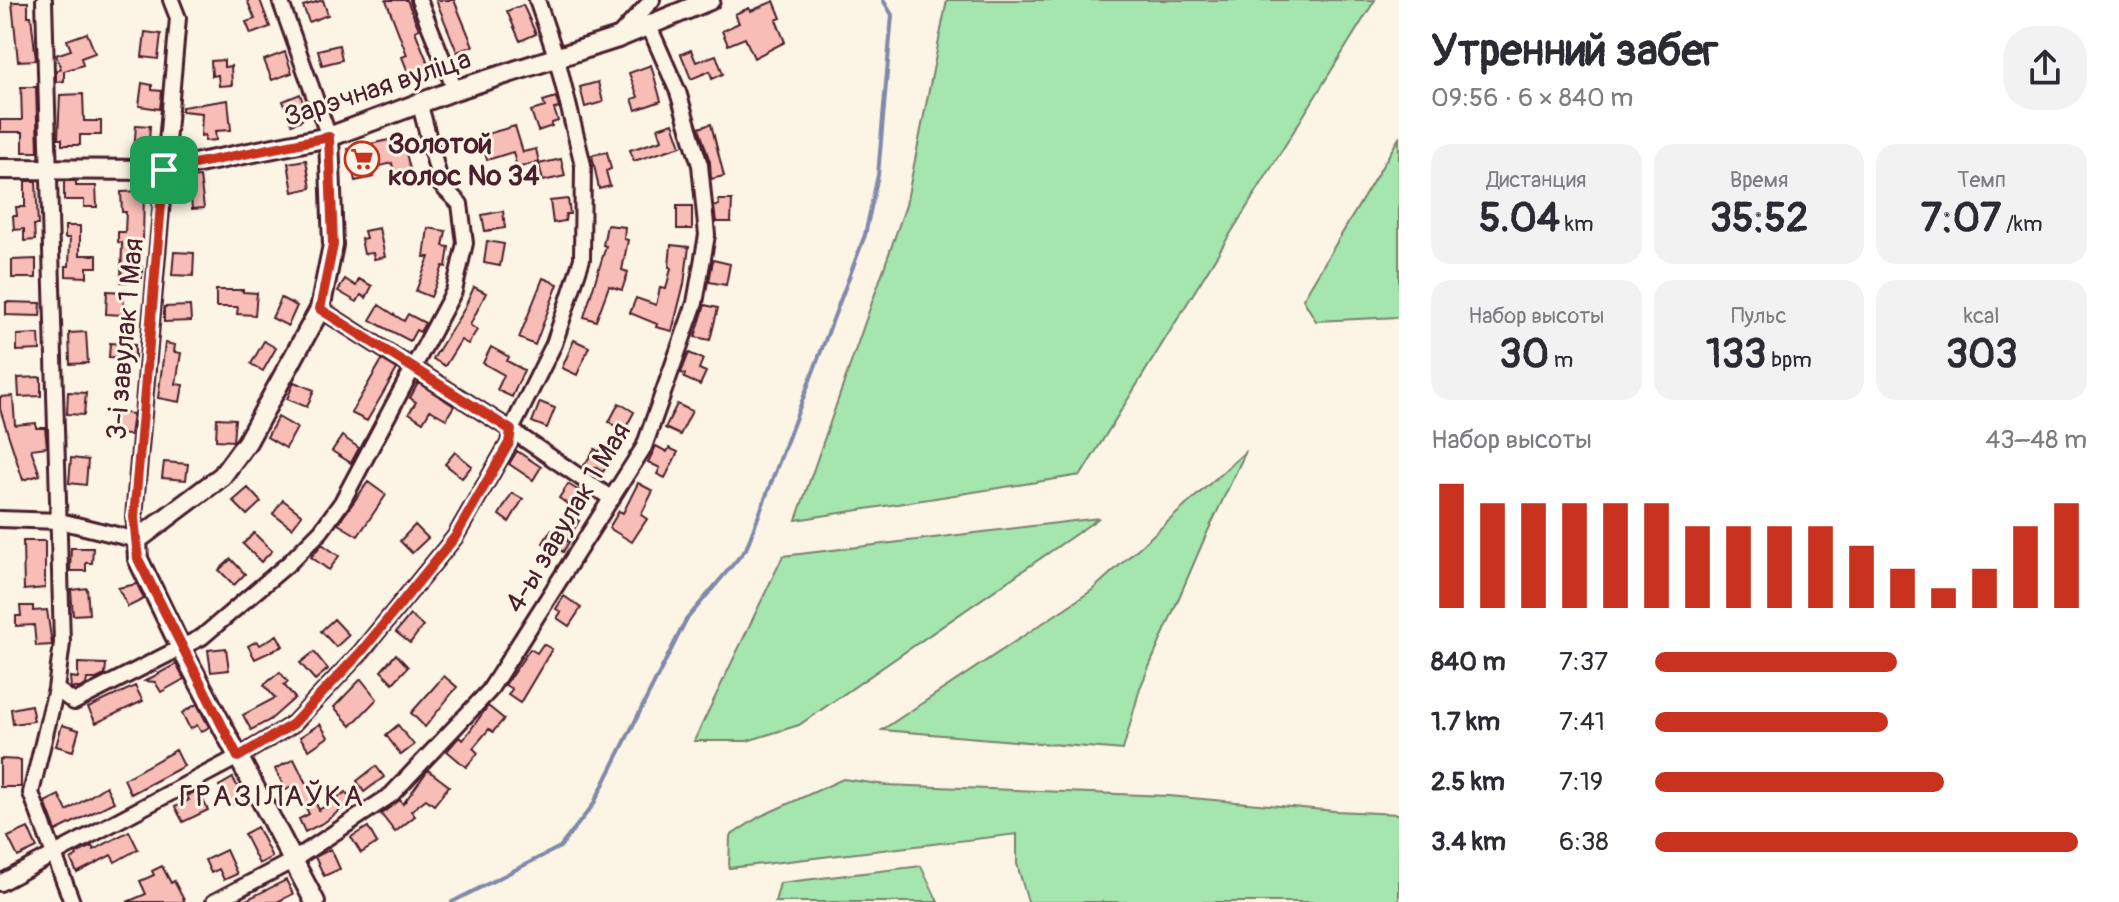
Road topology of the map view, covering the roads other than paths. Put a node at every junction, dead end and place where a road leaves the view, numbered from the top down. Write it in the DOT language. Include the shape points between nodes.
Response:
graph roads {
  1 [pos="44,0"];
  2 [pos="171,0"];
  3 [pos="280,0"];
  4 [pos="419,0"];
  5 [pos="537,0"];
  6 [pos="652,0"];
  7 [pos="710,0"];
  8 [pos="649,26"];
  9 [pos="618,38"];
  10 [pos="557,59"];
  11 [pos="455,90"];
  12 [pos="420,105"];
  13 [pos="329,137"];
  14 [pos="0,169"];
  15 [pos="48,169"];
  16 [pos="164,170"];
  17 [pos="320,309"];
  18 [pos="412,369"];
  19 [pos="511,430"];
  20 [pos="612,499"];
  21 [pos="0,519"];
  22 [pos="60,521"];
  23 [pos="137,540"];
  24 [pos="181,648"];
  25 [pos="56,689"];
  26 [pos="238,757"];
  27 [pos="55,853"];
  28 [pos="292,861"];
  29 [pos="0,883"];
  30 [pos="72,902"];
  31 [pos="214,902"];
  32 [pos="315,902"];
  1 -- 15 [label="street"];
  2 -- 16 [label="street, 3-і завулак 1 Мая" via="178,18"];
  3 -- 13 [label="street"];
  4 -- 11 [label="street"];
  5 -- 10 [label="street"];
  6 -- 9 [label="street"];
  7 -- 8 [label="street, Зарэчная вуліца"];
  8 -- 9 [label="street, Зарэчная вуліца"];
  8 -- 20 [label="street, 4-ы завулак 1 Мая" via="678,92 700,165 707,235 695,303 644,447"];
  9 -- 10 [label="street, Зарэчная вуліца"];
  10 -- 11 [label="street, Зарэчная вуліца"];
  10 -- 19 [label="street" via="583,165 582,259 554,344"];
  11 -- 12 [label="street, Зарэчная вуліца"];
  12 -- 13 [label="street, Зарэчная вуліца"];
  12 -- 18 [label="street" via="441,185 460,204 465,243 454,291"];
  13 -- 16 [label="street, Зарэчная вуліца"];
  13 -- 17 [label="street" via="333,245"];
  14 -- 15 [label="street, Зарэчная вуліца"];
  15 -- 16 [label="street, Зарэчная вуліца"];
  15 -- 22 [label="street"];
  16 -- 23 [label="street, 3-і завулак 1 Мая" via="134,517"];
  17 -- 18 [label="street"];
  17 -- 23 [label="street" via="247,442 222,476"];
  18 -- 19 [label="street"];
  18 -- 24 [label="street" via="342,502 321,531 242,605"];
  19 -- 20 [label="street"];
  19 -- 26 [label="street" via="509,443 455,537 361,652 293,724"];
  20 -- 28 [label="street, 4-ы завулак 1 Мая" via="489,691 391,795"];
  21 -- 22 [label="street"];
  22 -- 23 [label="street"];
  22 -- 25 [label="street" via="62,643"];
  23 -- 24 [label="street" via="138,559"];
  24 -- 25 [label="street" via="74,702"];
  24 -- 26 [label="street"];
  25 -- 27 [label="street" via="31,793"];
  26 -- 27 [label="street"];
  26 -- 28 [label="street"];
  27 -- 29 [label="street"];
  27 -- 30 [label="street"];
  28 -- 31 [label="street, 4-ы завулак 1 Мая"];
  28 -- 32 [label="street"];
}
